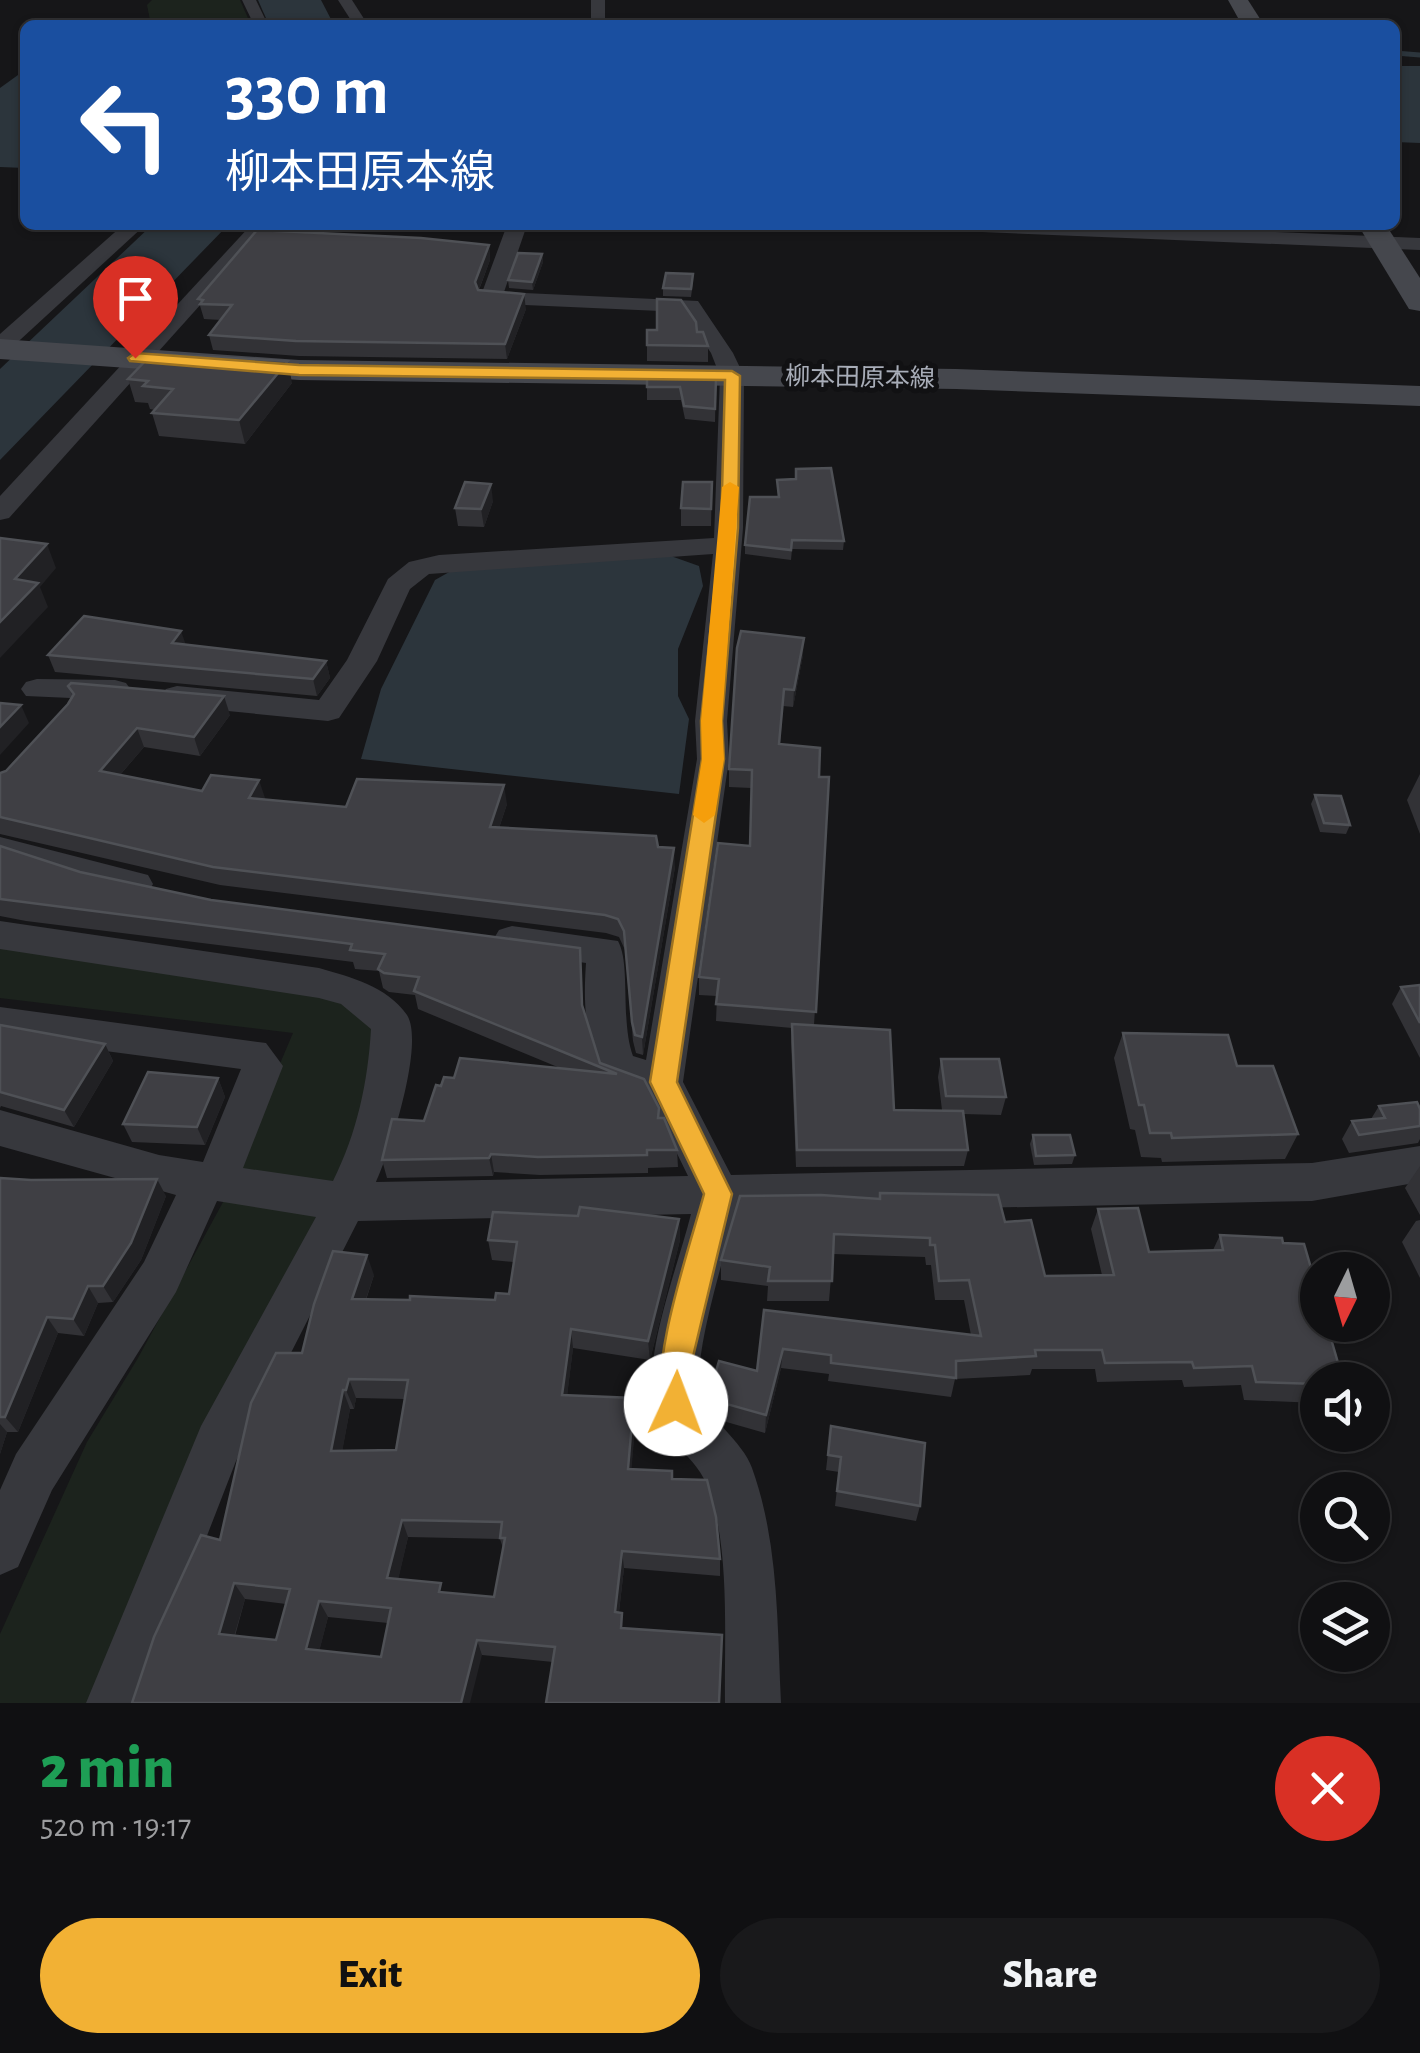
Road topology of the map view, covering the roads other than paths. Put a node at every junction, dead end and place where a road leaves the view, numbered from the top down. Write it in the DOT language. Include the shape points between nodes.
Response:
graph roads {
  1 [pos="130,230"];
  2 [pos="1191,230"];
  3 [pos="263,232"];
  4 [pos="1377,234"];
  5 [pos="505,239"];
  6 [pos="1420,244"];
  7 [pos="1420,302"];
  8 [pos="2,348"];
  9 [pos="139,358"];
  10 [pos="732,376"];
  11 [pos="1420,396"];
  12 [pos="0,512"];
  13 [pos="728,545"];
  14 [pos="54,724"];
  15 [pos="0,849"];
  16 [pos="163,890"];
  17 [pos="0,935"];
  18 [pos="480,936"];
  19 [pos="0,1022"];
  20 [pos="664,1082"];
  21 [pos="0,1128"];
  22 [pos="1420,1164"];
  23 [pos="210,1182"];
  24 [pos="718,1194"];
  25 [pos="345,1202"];
  26 [pos="0,1549"];
  27 [pos="114,1703"];
  28 [pos="753,1703"];
  1 -- 8 [label="street"];
  2 -- 4 [label="street"];
  3 -- 9 [label="street"];
  4 -- 6 [label="street"];
  4 -- 7 [label="main road"];
  5 -- 10 [label="street" via="491,298 690,306"];
  8 -- 9 [label="main road, 柳本田原本線"];
  9 -- 10 [label="main road, 柳本田原本線" via="299,370"];
  9 -- 12 [label="street"];
  10 -- 11 [label="main road, 柳本田原本線"];
  10 -- 13 [label="street"];
  13 -- 14 [label="street" via="418,568 398,585 362,661 328,712 96,688 37,689 62,713"];
  13 -- 20 [label="street" via="713,759"];
  15 -- 16 [label="street"];
  17 -- 25 [label="street" via="354,993 391,1023 392,1054 370,1145"];
  18 -- 20 [label="street" via="605,951 608,1049 619,1068"];
  19 -- 23 [label="street" via="252,1054 264,1066"];
  20 -- 24 [label="street"];
  21 -- 23 [label="street"];
  22 -- 24 [label="street" via="1312,1182"];
  23 -- 25 [label="street"];
  23 -- 26 [label="street" via="160,1276 34,1472"];
  24 -- 25 [label="street"];
  24 -- 28 [label="street" via="676,1361 676,1404 728,1470 748,1557"];
  25 -- 27 [label="street" via="207,1466"];
}
